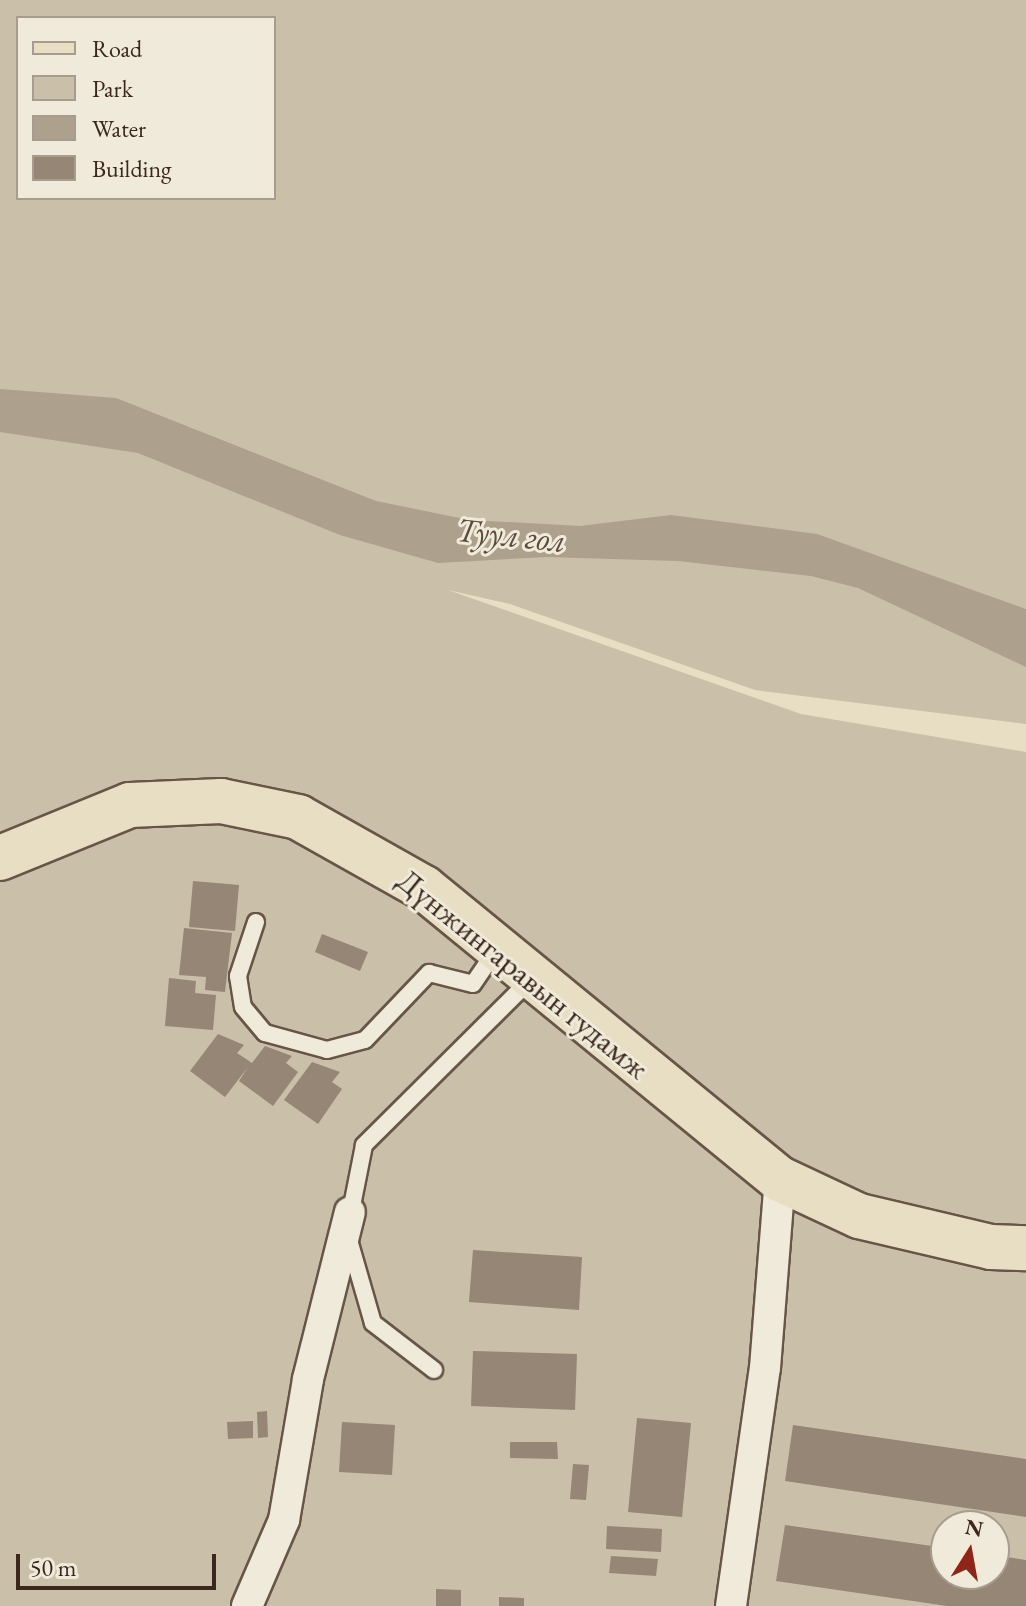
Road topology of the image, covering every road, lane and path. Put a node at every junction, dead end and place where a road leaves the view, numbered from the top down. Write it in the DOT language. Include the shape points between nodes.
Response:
graph roads {
  1 [pos="0,858"];
  2 [pos="256,922"];
  3 [pos="499,946"];
  4 [pos="532,978"];
  5 [pos="780,1179"];
  6 [pos="350,1212"];
  7 [pos="1026,1248"];
  8 [pos="434,1370"];
  9 [pos="247,1606"];
  10 [pos="731,1606"];
  1 -- 3 [label="main road, Дүнжингаравын гудамж" via="130,805 182,798 258,807 343,838 424,888"];
  2 -- 3 [label="lane" via="238,976 243,1007 265,1033 327,1050 365,1040 432,972 473,984"];
  3 -- 4 [label="main road, Дүнжингаравын гудамж"];
  4 -- 5 [label="main road, Дүнжингаравын гудамж"];
  4 -- 6 [label="lane" via="364,1145"];
  5 -- 7 [label="main road, Дүнжингаравын гудамж" via="859,1216 991,1247"];
  5 -- 10 [label="street" via="765,1368"];
  6 -- 8 [label="lane" via="349,1243 373,1323"];
  6 -- 9 [label="street" via="308,1379 284,1520"];
}
